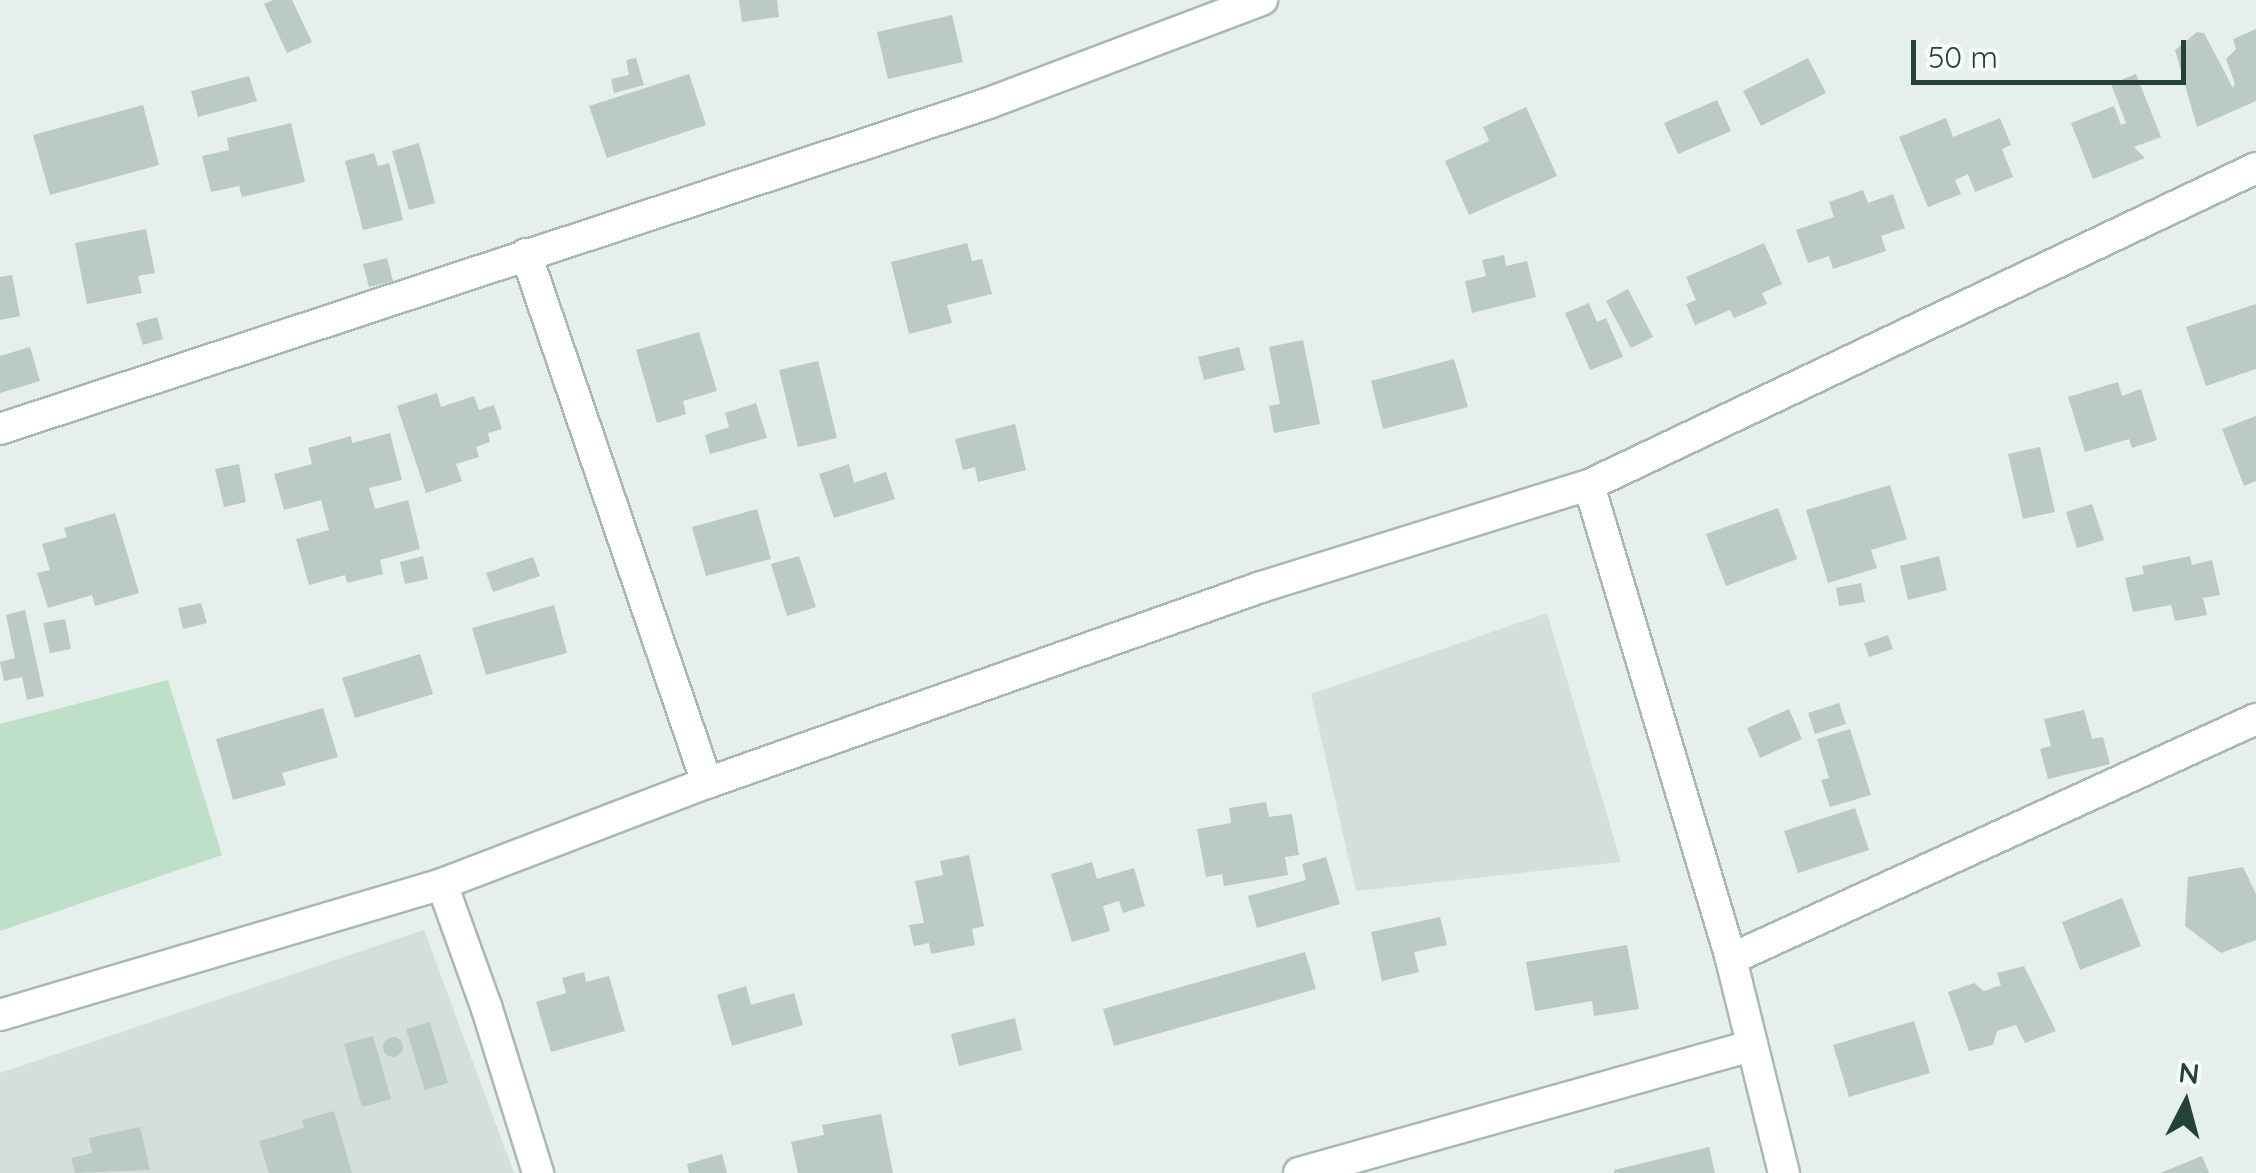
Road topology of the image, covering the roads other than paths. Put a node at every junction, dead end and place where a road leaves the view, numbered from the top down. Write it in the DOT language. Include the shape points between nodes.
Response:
graph roads {
  1 [pos="1262,0"];
  2 [pos="2256,168"];
  3 [pos="526,254"];
  4 [pos="0,429"];
  5 [pos="1589,486"];
  6 [pos="2256,720"];
  7 [pos="707,783"];
  8 [pos="442,884"];
  9 [pos="1731,959"];
  10 [pos="0,1015"];
  11 [pos="1750,1046"];
  12 [pos="538,1173"];
  13 [pos="1299,1173"];
  14 [pos="1784,1173"];
  1 -- 3 [label="street" via="989,103"];
  2 -- 5 [label="street"];
  3 -- 4 [label="street"];
  3 -- 7 [label="street"];
  5 -- 7 [label="street" via="1261,587"];
  5 -- 9 [label="street"];
  6 -- 9 [label="street"];
  7 -- 8 [label="street"];
  8 -- 10 [label="street"];
  8 -- 12 [label="street"];
  9 -- 11 [label="street"];
  11 -- 13 [label="street"];
  11 -- 14 [label="street"];
}
